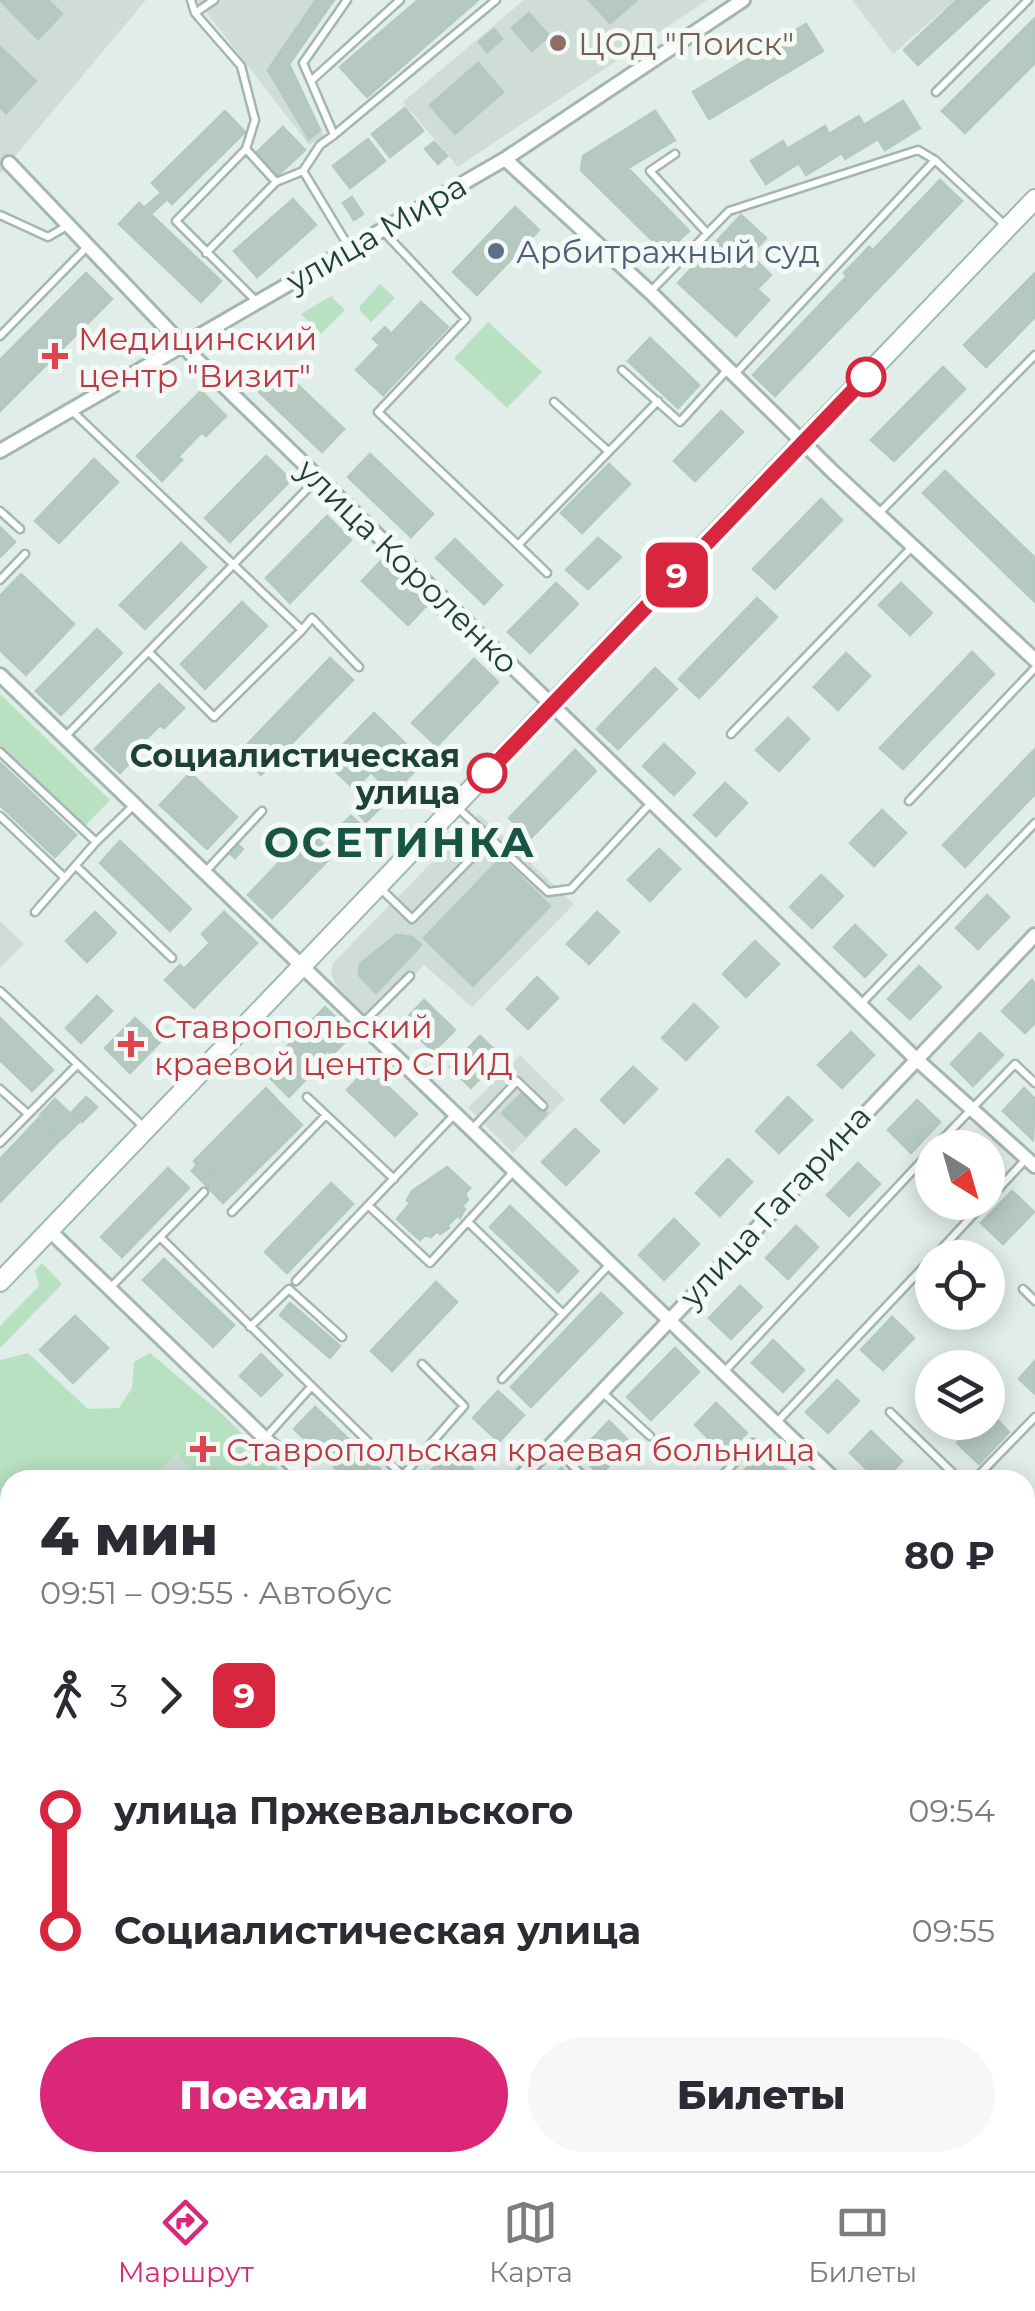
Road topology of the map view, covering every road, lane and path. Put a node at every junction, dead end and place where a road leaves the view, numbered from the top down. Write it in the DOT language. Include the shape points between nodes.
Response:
graph roads {
  1 [pos="192,0"];
  2 [pos="214,0"];
  3 [pos="347,0"];
  4 [pos="400,0"];
  5 [pos="496,0"];
  6 [pos="1028,0"];
  7 [pos="739,1"];
  8 [pos="196,13"];
  9 [pos="312,80"];
  10 [pos="936,92"];
  11 [pos="334,135"];
  12 [pos="246,149"];
  13 [pos="675,154"];
  14 [pos="505,160"];
  15 [pos="935,160"];
  16 [pos="9,163"];
  17 [pos="303,171"];
  18 [pos="276,182"];
  19 [pos="1035,199"];
  20 [pos="0,215"];
  21 [pos="67,226"];
  22 [pos="1008,228"];
  23 [pos="382,230"];
  24 [pos="707,233"];
  25 [pos="86,247"];
  26 [pos="349,248"];
  27 [pos="206,253"];
  28 [pos="650,292"];
  29 [pos="257,302"];
  30 [pos="0,336"];
  31 [pos="186,345"];
  32 [pos="1035,354"];
  33 [pos="622,370"];
  34 [pos="732,371"];
  35 [pos="554,402"];
  36 [pos="658,402"];
  37 [pos="71,410"];
  38 [pos="804,443"];
  39 [pos="0,451"];
  40 [pos="609,452"];
  41 [pos="318,478"];
  42 [pos="0,510"];
  43 [pos="878,515"];
  44 [pos="20,530"];
  45 [pos="518,545"];
  46 [pos="912,547"];
  47 [pos="26,554"];
  48 [pos="234,565"];
  49 [pos="547,573"];
  50 [pos="0,580"];
  51 [pos="302,630"];
  52 [pos="148,652"];
  53 [pos="1035,660"];
  54 [pos="360,667"];
  55 [pos="1035,668"];
  56 [pos="0,676"];
  57 [pos="551,706"];
  58 [pos="730,734"];
  59 [pos="64,738"];
  60 [pos="0,752"];
  61 [pos="909,801"];
  62 [pos="651,803"];
  63 [pos="134,805"];
  64 [pos="456,806"];
  65 [pos="262,811"];
  66 [pos="0,816"];
  67 [pos="1035,823"];
  68 [pos="490,839"];
  69 [pos="96,842"];
  70 [pos="76,866"];
  71 [pos="205,872"];
  72 [pos="65,878"];
  73 [pos="380,887"];
  74 [pos="36,912"];
  75 [pos="1035,935"];
  76 [pos="172,958"];
  77 [pos="304,967"];
  78 [pos="410,976"];
  79 [pos="0,991"];
  80 [pos="860,1005"];
  81 [pos="362,1024"];
  82 [pos="916,1058"];
  83 [pos="77,1064"];
  84 [pos="1035,1083"];
  85 [pos="0,1088"];
  86 [pos="307,1097"];
  87 [pos="543,1106"];
  88 [pos="971,1108"];
  89 [pos="28,1114"];
  90 [pos="455,1114"];
  91 [pos="326,1115"];
  92 [pos="146,1130"];
  93 [pos="471,1130"];
  94 [pos="950,1130"];
  95 [pos="0,1144"];
  96 [pos="1031,1162"];
  97 [pos="915,1167"];
  98 [pos="514,1171"];
  99 [pos="394,1179"];
  100 [pos="1005,1185"];
  101 [pos="204,1192"];
  102 [pos="369,1206"];
  103 [pos="232,1212"];
  104 [pos="968,1220"];
  105 [pos="468,1222"];
  106 [pos="50,1231"];
  107 [pos="160,1237"];
  108 [pos="950,1240"];
  109 [pos="610,1264"];
  110 [pos="915,1277"];
  111 [pos="296,1281"];
  112 [pos="0,1282"];
  113 [pos="110,1288"];
  114 [pos="1023,1289"];
  115 [pos="1035,1301"];
  116 [pos="563,1314"];
  117 [pos="668,1320"];
  118 [pos="250,1327"];
  119 [pos="342,1337"];
  120 [pos="422,1364"];
  121 [pos="724,1373"];
  122 [pos="502,1379"];
  123 [pos="311,1386"];
  124 [pos="602,1391"];
  125 [pos="890,1412"];
  126 [pos="1035,1417"];
  127 [pos="776,1423"];
  128 [pos="650,1436"];
  129 [pos="264,1438"];
  130 [pos="752,1444"];
  131 [pos="552,1445"];
  132 [pos="298,1470"];
  133 [pos="393,1470"];
  134 [pos="408,1470"];
  135 [pos="528,1470"];
  136 [pos="577,1470"];
  137 [pos="727,1470"];
  138 [pos="825,1470"];
  139 [pos="950,1470"];
  140 [pos="984,1470"];
  1 -- 8 [label="lane"];
  2 -- 8 [label="lane"];
  3 -- 9 [label="lane" via="303,63"];
  4 -- 9 [label="lane"];
  5 -- 11 [label="lane"];
  6 -- 10 [label="lane"];
  7 -- 14 [label="street, улица Мира"];
  8 -- 12 [label="lane" via="241,66 255,120"];
  9 -- 11 [label="lane"];
  11 -- 17 [label="lane"];
  12 -- 18 [label="lane"];
  12 -- 27 [label="lane" via="176,220"];
  13 -- 24 [label="lane" via="650,171"];
  14 -- 23 [label="street, улица Мира"];
  14 -- 28 [label="street"];
  15 -- 22 [label="lane"];
  15 -- 24 [label="lane" via="918,150 728,212"];
  15 -- 34 [label="lane"];
  16 -- 21 [label="street, улица Короленко"];
  17 -- 18 [label="lane"];
  17 -- 26 [label="lane"];
  18 -- 27 [label="lane"];
  19 -- 22 [label="main road"];
  20 -- 21 [label="lane" via="48,237"];
  21 -- 25 [label="street, улица Короленко"];
  22 -- 38 [label="main road"];
  23 -- 26 [label="street, улица Мира"];
  23 -- 45 [label="lane" via="466,319 378,412"];
  24 -- 28 [label="lane"];
  25 -- 30 [label="lane"];
  25 -- 31 [label="street, улица Короленко"];
  26 -- 29 [label="street, улица Мира"];
  27 -- 29 [label="lane"];
  28 -- 34 [label="street"];
  29 -- 31 [label="street, улица Мира"];
  31 -- 37 [label="street, улица Мира"];
  31 -- 41 [label="street, улица Короленко"];
  32 -- 43 [label="lane"];
  33 -- 36 [label="lane"];
  34 -- 36 [label="lane" via="680,422"];
  34 -- 38 [label="street"];
  35 -- 40 [label="lane"];
  36 -- 40 [label="lane"];
  37 -- 39 [label="street, улица Мира"];
  37 -- 48 [label="lane"];
  38 -- 43 [label="street"];
  38 -- 57 [label="main road"];
  40 -- 45 [label="lane"];
  41 -- 48 [label="lane"];
  41 -- 57 [label="street, улица Короленко"];
  42 -- 44 [label="lane"];
  43 -- 46 [label="street"];
  45 -- 49 [label="lane"];
  46 -- 53 [label="street"];
  46 -- 58 [label="lane"];
  47 -- 50 [label="lane"];
  48 -- 51 [label="lane"];
  48 -- 52 [label="lane"];
  51 -- 52 [label="lane" via="214,717"];
  51 -- 54 [label="lane" via="312,618"];
  52 -- 59 [label="lane"];
  55 -- 61 [label="lane"];
  56 -- 59 [label="street"];
  57 -- 62 [label="street, улица Короленко"];
  57 -- 64 [label="main road"];
  59 -- 63 [label="street"];
  60 -- 69 [label="lane"];
  62 -- 68 [label="lane" via="571,888 548,892"];
  62 -- 80 [label="street, улица Короленко"];
  63 -- 69 [label="lane"];
  63 -- 71 [label="street"];
  64 -- 68 [label="lane"];
  64 -- 73 [label="main road"];
  65 -- 71 [label="lane"];
  66 -- 72 [label="lane"];
  67 -- 80 [label="lane"];
  68 -- 73 [label="lane" via="412,919"];
  69 -- 70 [label="lane"];
  70 -- 72 [label="lane"];
  70 -- 76 [label="lane"];
  71 -- 77 [label="street"];
  72 -- 74 [label="lane"];
  73 -- 77 [label="main road"];
  75 -- 82 [label="street, улица Гагарина"];
  77 -- 81 [label="street"];
  77 -- 92 [label="main road"];
  78 -- 81 [label="lane"];
  79 -- 83 [label="lane"];
  80 -- 82 [label="street, улица Короленко"];
  81 -- 90 [label="street"];
  82 -- 88 [label="street, улица Короленко"];
  82 -- 117 [label="street, улица Гагарина"];
  83 -- 89 [label="lane"];
  83 -- 92 [label="lane"];
  84 -- 88 [label="lane" via="1015,1064"];
  85 -- 89 [label="lane"];
  86 -- 91 [label="lane"];
  87 -- 93 [label="lane" via="517,1081"];
  88 -- 94 [label="lane"];
  88 -- 96 [label="street, улица Короленко"];
  89 -- 95 [label="lane"];
  90 -- 93 [label="street"];
  90 -- 99 [label="lane"];
  91 -- 99 [label="lane"];
  91 -- 103 [label="lane"];
  92 -- 106 [label="main road"];
  93 -- 98 [label="street"];
  96 -- 100 [label="lane"];
  97 -- 121 [label="lane"];
  98 -- 105 [label="lane"];
  98 -- 109 [label="street"];
  99 -- 102 [label="lane"];
  101 -- 107 [label="lane"];
  102 -- 105 [label="lane" via="430,1263"];
  102 -- 111 [label="lane"];
  104 -- 108 [label="lane"];
  105 -- 116 [label="lane"];
  106 -- 112 [label="main road"];
  106 -- 113 [label="street"];
  107 -- 113 [label="lane"];
  107 -- 118 [label="lane"];
  109 -- 116 [label="lane"];
  109 -- 117 [label="street"];
  110 -- 127 [label="lane"];
  113 -- 129 [label="street"];
  114 -- 115 [label="lane"];
  116 -- 122 [label="lane"];
  117 -- 121 [label="street"];
  117 -- 124 [label="street, улица Гагарина"];
  118 -- 119 [label="lane" via="289,1289"];
  118 -- 123 [label="lane"];
  120 -- 134 [label="lane" via="464,1406"];
  121 -- 127 [label="street"];
  123 -- 129 [label="lane"];
  123 -- 133 [label="lane"];
  124 -- 128 [label="lane"];
  124 -- 131 [label="street, улица Гагарина"];
  125 -- 139 [label="lane"];
  126 -- 140 [label="lane"];
  127 -- 138 [label="street"];
  129 -- 132 [label="street"];
  130 -- 137 [label="lane"];
  131 -- 135 [label="street, улица Гагарина"];
  131 -- 136 [label="lane"];
}
